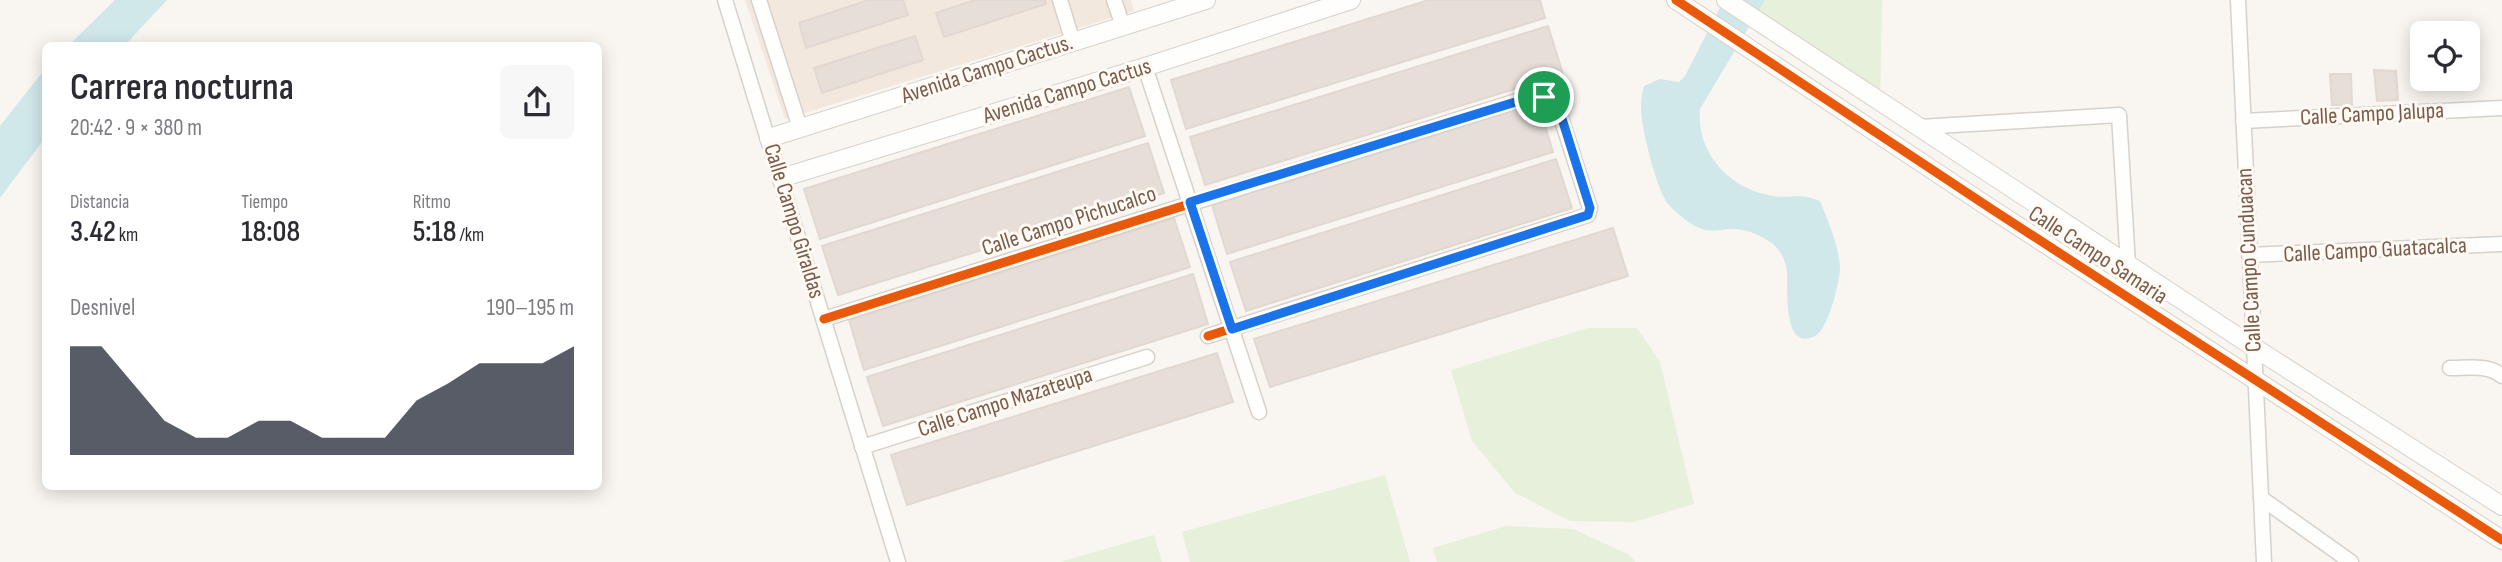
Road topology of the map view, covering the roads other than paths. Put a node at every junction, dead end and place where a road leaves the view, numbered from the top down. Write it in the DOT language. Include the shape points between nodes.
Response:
graph roads {
  1 [pos="725,0"];
  2 [pos="759,0"];
  3 [pos="1060,0"];
  4 [pos="1114,0"];
  5 [pos="1206,0"];
  6 [pos="1351,0"];
  7 [pos="1676,0"];
  8 [pos="1726,0"];
  9 [pos="2238,0"];
  10 [pos="1123,26"];
  11 [pos="1073,42"];
  12 [pos="1145,67"];
  13 [pos="2502,108"];
  14 [pos="2243,121"];
  15 [pos="1920,127"];
  16 [pos="800,128"];
  17 [pos="769,138"];
  18 [pos="782,178"];
  19 [pos="1190,202"];
  20 [pos="2502,244"];
  21 [pos="2249,255"];
  22 [pos="2128,265"];
  23 [pos="824,319"];
  24 [pos="1232,329"];
  25 [pos="1208,336"];
  26 [pos="2253,346"];
  27 [pos="1147,357"];
  28 [pos="2450,368"];
  29 [pos="2502,376"];
  30 [pos="2255,380"];
  31 [pos="1259,412"];
  32 [pos="862,447"];
  33 [pos="2261,498"];
  34 [pos="2502,506"];
  35 [pos="2502,540"];
  36 [pos="898,562"];
  37 [pos="2264,562"];
  38 [pos="2351,562"];
  1 -- 17 [label="street, Calle Campo Giraldas"];
  2 -- 16 [label="street, Calle Campo Giraldas"];
  3 -- 11 [label="street"];
  4 -- 10 [label="street"];
  5 -- 10 [label="street, Avenida Campo Cactus."];
  6 -- 12 [label="street, Avenida Campo Cactus"];
  7 -- 30 [label="street, Calle Campo Samaria"];
  8 -- 15 [label="street, Calle Campo Samaria"];
  9 -- 14 [label="street, Calle Campo Cunduacan"];
  10 -- 11 [label="street, Avenida Campo Cactus."];
  11 -- 16 [label="street, Avenida Campo Cactus."];
  12 -- 18 [label="street, Avenida Campo Cactus"];
  12 -- 19 [label="street"];
  13 -- 14 [label="street, Calle Campo Jalupa"];
  14 -- 21 [label="street, Calle Campo Cunduacan"];
  15 -- 22 [label="street, Calle Campo Samaria"];
  15 -- 22 [label="street" via="2119,115"];
  16 -- 17 [label="street, Avenida Campo Cactus."];
  17 -- 18 [label="street, Calle Campo Giraldas"];
  18 -- 23 [label="street, Calle Campo Giraldas"];
  19 -- 23 [label="street, Calle Campo Pichucalco"];
  19 -- 24 [label="street"];
  19 -- 24 [label="street, Calle Campo Pichucalco" via="1526,98 1544,97 1558,106 1590,208 1588,215"];
  20 -- 21 [label="street, Calle Campo Guatacalca"];
  21 -- 26 [label="street, Calle Campo Cunduacan"];
  22 -- 26 [label="street, Calle Campo Samaria"];
  23 -- 32 [label="street, Calle Campo Giraldas"];
  24 -- 25 [label="street"];
  24 -- 31 [label="street"];
  26 -- 30 [label="street, Calle Campo Cunduacan"];
  26 -- 34 [label="street, Calle Campo Samaria"];
  27 -- 32 [label="street, Calle Campo Mazateupa"];
  28 -- 29 [label="street" via="2487,368"];
  30 -- 33 [label="street, Calle Campo Cunduacan"];
  30 -- 35 [label="street, Calle Campo Samaria"];
  32 -- 36 [label="street, Calle Campo Giraldas"];
  33 -- 37 [label="street, Calle Campo Cunduacan"];
  33 -- 38 [label="street"];
}
